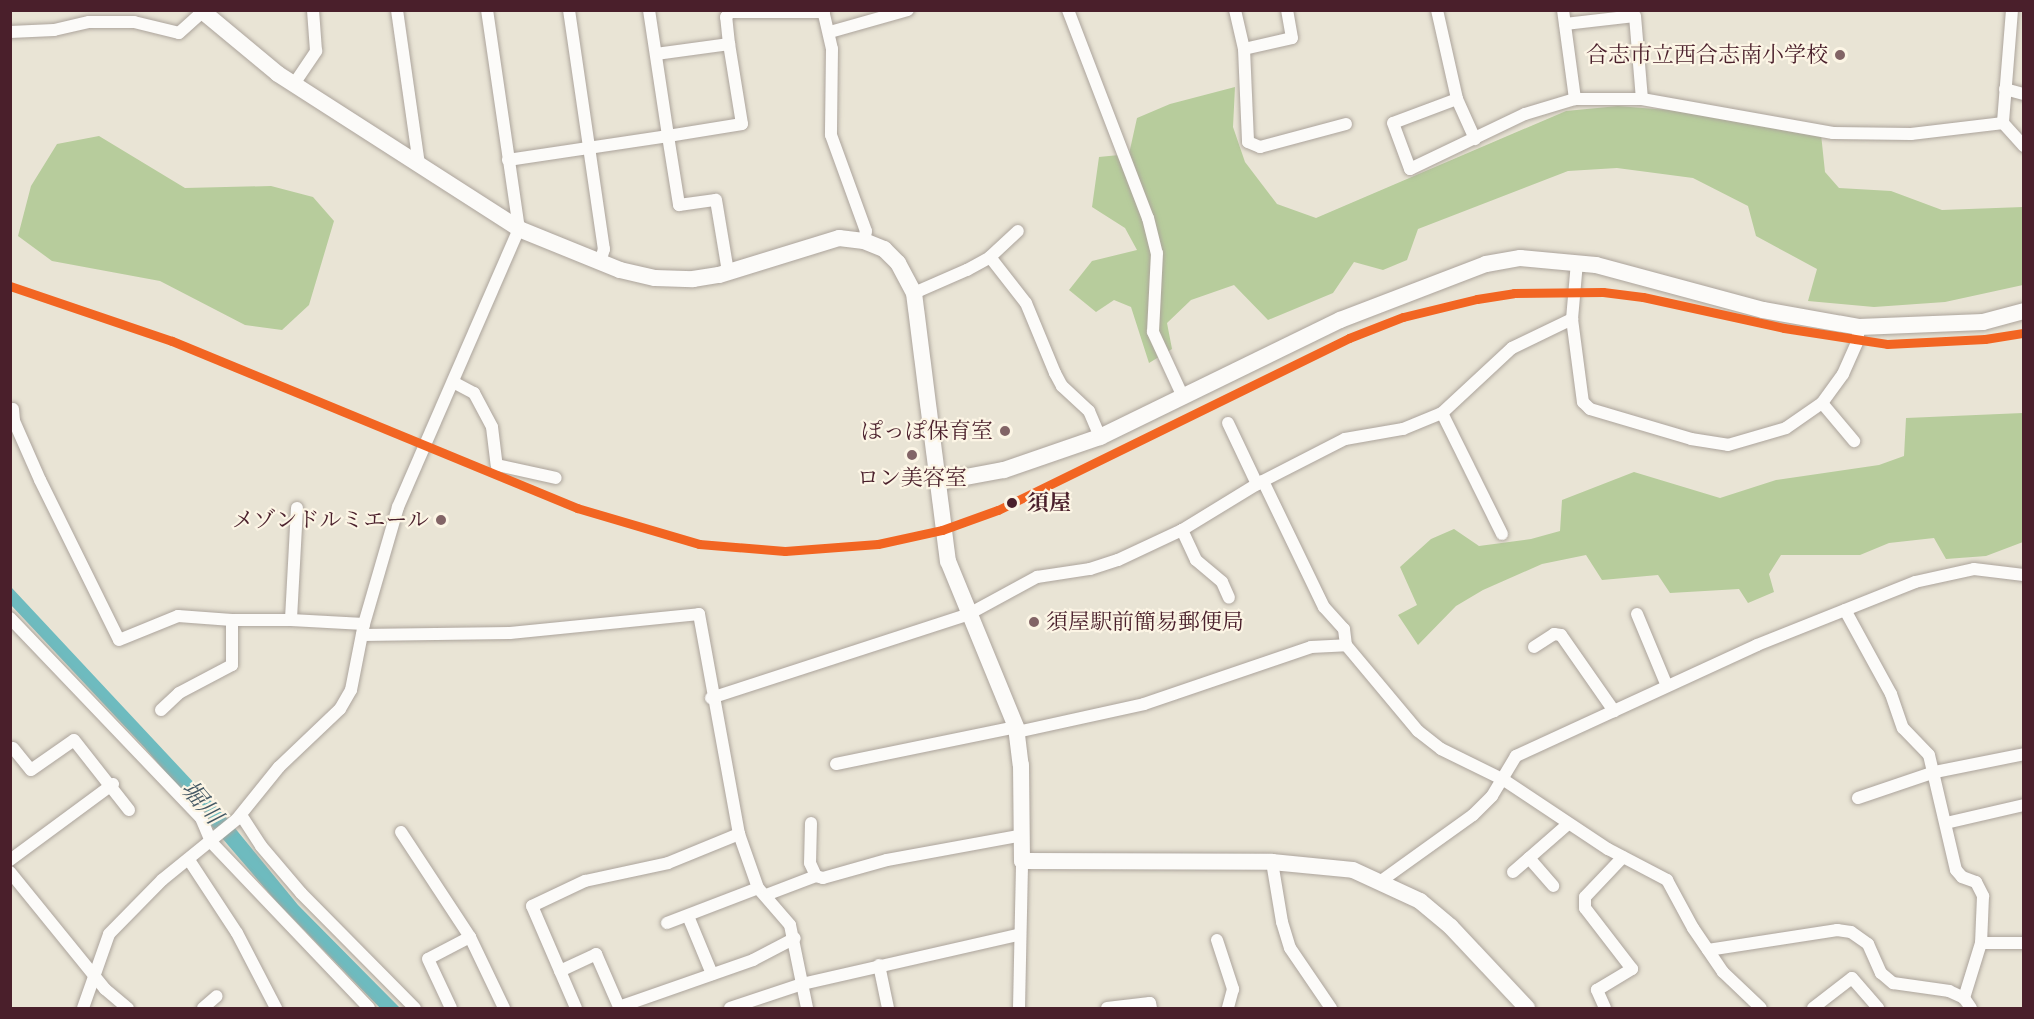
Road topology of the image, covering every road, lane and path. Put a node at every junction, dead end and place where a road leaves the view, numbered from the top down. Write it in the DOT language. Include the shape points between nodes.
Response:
graph roads {
  1 [pos="314,10"];
  2 [pos="397,10"];
  3 [pos="487,10"];
  4 [pos="569,10"];
  5 [pos="649,10"];
  6 [pos="908,10"];
  7 [pos="1068,10"];
  8 [pos="1235,10"];
  9 [pos="1287,10"];
  10 [pos="1437,10"];
  11 [pos="1563,10"];
  12 [pos="2012,10"];
  13 [pos="201,11"];
  14 [pos="824,11"];
  15 [pos="1564,24"];
  16 [pos="10,32"];
  17 [pos="830,32"];
  18 [pos="729,44"];
  19 [pos="1244,49"];
  20 [pos="656,54"];
  21 [pos="294,84"];
  22 [pos="2006,89"];
  23 [pos="2024,94"];
  24 [pos="1457,99"];
  25 [pos="1575,99"];
  26 [pos="1642,99"];
  27 [pos="2003,123"];
  28 [pos="1346,124"];
  29 [pos="668,136"];
  30 [pos="1474,139"];
  31 [pos="2024,146"];
  32 [pos="589,147"];
  33 [pos="508,160"];
  34 [pos="419,165"];
  35 [pos="519,229"];
  36 [pos="1018,231"];
  37 [pos="864,241"];
  38 [pos="990,257"];
  39 [pos="600,262"];
  40 [pos="1577,262"];
  41 [pos="728,272"];
  42 [pos="914,293"];
  43 [pos="2024,310"];
  44 [pos="1572,320"];
  45 [pos="1858,327"];
  46 [pos="453,382"];
  47 [pos="1183,398"];
  48 [pos="1822,403"];
  49 [pos="13,408"];
  50 [pos="1442,413"];
  51 [pos="1228,423"];
  52 [pos="1100,437"];
  53 [pos="1854,441"];
  54 [pos="556,478"];
  55 [pos="939,482"];
  56 [pos="1260,482"];
  57 [pos="297,508"];
  58 [pos="1182,530"];
  59 [pos="1502,534"];
  60 [pos="2024,575"];
  61 [pos="1229,598"];
  62 [pos="1845,610"];
  63 [pos="1637,614"];
  64 [pos="967,615"];
  65 [pos="10,618"];
  66 [pos="232,620"];
  67 [pos="291,620"];
  68 [pos="363,630"];
  69 [pos="1346,645"];
  70 [pos="1534,648"];
  71 [pos="1666,686"];
  72 [pos="711,698"];
  73 [pos="161,710"];
  74 [pos="1614,711"];
  75 [pos="1016,730"];
  76 [pos="11,747"];
  77 [pos="2024,754"];
  78 [pos="836,764"];
  79 [pos="1935,772"];
  80 [pos="1504,780"];
  81 [pos="113,784"];
  82 [pos="1858,798"];
  83 [pos="2024,805"];
  84 [pos="129,810"];
  85 [pos="239,817"];
  86 [pos="811,823"];
  87 [pos="1946,823"];
  88 [pos="1568,824"];
  89 [pos="401,832"];
  90 [pos="739,834"];
  91 [pos="1023,835"];
  92 [pos="213,841"];
  93 [pos="1623,857"];
  94 [pos="1529,858"];
  95 [pos="10,860"];
  96 [pos="189,860"];
  97 [pos="1022,861"];
  98 [pos="1272,862"];
  99 [pos="10,872"];
  100 [pos="1513,872"];
  101 [pos="816,876"];
  102 [pos="1381,881"];
  103 [pos="1553,886"];
  104 [pos="762,891"];
  105 [pos="688,916"];
  106 [pos="667,923"];
  107 [pos="1018,935"];
  108 [pos="470,937"];
  109 [pos="795,938"];
  110 [pos="1217,940"];
  111 [pos="1981,943"];
  112 [pos="2024,943"];
  113 [pos="1708,950"];
  114 [pos="879,965"];
  115 [pos="560,971"];
  116 [pos="712,974"];
  117 [pos="94,976"];
  118 [pos="802,984"];
  119 [pos="217,996"];
  120 [pos="1967,1003"];
  121 [pos="83,1008"];
  122 [pos="128,1008"];
  123 [pos="203,1008"];
  124 [pos="276,1008"];
  125 [pos="369,1008"];
  126 [pos="415,1008"];
  127 [pos="452,1008"];
  128 [pos="504,1008"];
  129 [pos="576,1008"];
  130 [pos="730,1008"];
  131 [pos="807,1008"];
  132 [pos="888,1008"];
  133 [pos="1019,1008"];
  134 [pos="1107,1008"];
  135 [pos="1151,1008"];
  136 [pos="1228,1008"];
  137 [pos="1331,1008"];
  138 [pos="1527,1008"];
  139 [pos="1605,1008"];
  140 [pos="1761,1008"];
  141 [pos="1813,1008"];
  142 [pos="1878,1008"];
  1 -- 21 [label="street" via="316,51"];
  2 -- 34 [label="street"];
  3 -- 33 [label="street"];
  4 -- 32 [label="street"];
  5 -- 20 [label="street"];
  6 -- 17 [label="street"];
  7 -- 47 [label="street" via="1148,218 1157,253 1153,332"];
  8 -- 19 [label="street"];
  9 -- 19 [label="street" via="1292,38"];
  10 -- 24 [label="street"];
  11 -- 15 [label="street"];
  12 -- 22 [label="street"];
  13 -- 16 [label="street" via="179,33 134,22 89,22 54,30"];
  13 -- 21 [label="street"];
  14 -- 17 [label="street"];
  14 -- 18 [label="street" via="730,12 726,17"];
  15 -- 25 [label="street"];
  15 -- 26 [label="street" via="1635,16"];
  17 -- 37 [label="street" via="831,135 866,231"];
  18 -- 20 [label="street"];
  18 -- 29 [label="street" via="742,124"];
  19 -- 28 [label="street" via="1248,142 1260,147"];
  20 -- 29 [label="street"];
  21 -- 34 [label="street"];
  22 -- 23 [label="street"];
  22 -- 27 [label="street"];
  24 -- 30 [label="street"];
  24 -- 30 [label="street" via="1393,123 1410,168"];
  25 -- 26 [label="street"];
  25 -- 30 [label="street" via="1525,114"];
  26 -- 27 [label="street" via="1833,133 1911,134"];
  27 -- 31 [label="street"];
  29 -- 32 [label="street"];
  29 -- 41 [label="street" via="679,204 716,200"];
  32 -- 33 [label="street"];
  32 -- 39 [label="street" via="604,249"];
  33 -- 35 [label="street"];
  34 -- 35 [label="street"];
  35 -- 39 [label="street"];
  35 -- 46 [label="street"];
  36 -- 38 [label="street"];
  37 -- 41 [label="street" via="839,238 812,244"];
  37 -- 42 [label="street" via="884,249 898,263"];
  38 -- 42 [label="street"];
  38 -- 52 [label="street" via="1026,303 1062,386 1089,411"];
  39 -- 41 [label="street" via="655,278 693,279"];
  40 -- 44 [label="street"];
  40 -- 45 [label="street" via="1773,312"];
  40 -- 47 [label="street" via="1520,258 1486,264 1340,320"];
  42 -- 55 [label="street"];
  43 -- 45 [label="street" via="1983,322"];
  44 -- 48 [label="street" via="1578,384 1583,402 1590,409 1690,439 1728,445 1786,428"];
  44 -- 50 [label="street" via="1512,348"];
  45 -- 48 [label="street" via="1857,342 1843,374"];
  46 -- 54 [label="street" via="474,393 492,427 497,465"];
  46 -- 68 [label="street" via="398,507"];
  47 -- 52 [label="street"];
  48 -- 53 [label="street"];
  49 -- 66 [label="street" via="14,421 45,490 119,640 178,616"];
  50 -- 56 [label="street" via="1403,429 1345,439"];
  50 -- 59 [label="street"];
  51 -- 56 [label="street"];
  52 -- 55 [label="street" via="1004,470"];
  55 -- 64 [label="street" via="948,561"];
  56 -- 58 [label="street"];
  56 -- 69 [label="street" via="1324,607 1344,629"];
  57 -- 67 [label="street"];
  58 -- 61 [label="street" via="1196,560 1222,582"];
  58 -- 64 [label="street" via="1118,560 1029,580"];
  60 -- 62 [label="street" via="1974,569 1942,573"];
  62 -- 71 [label="street"];
  62 -- 79 [label="street" via="1891,694 1903,728 1929,755"];
  63 -- 71 [label="street"];
  64 -- 72 [label="street"];
  64 -- 75 [label="street"];
  65 -- 92 [label="street" via="201,818"];
  66 -- 67 [label="street"];
  66 -- 73 [label="street" via="232,665 179,693"];
  67 -- 68 [label="street"];
  68 -- 72 [label="street" via="510,633 699,614"];
  68 -- 85 [label="street" via="351,690 340,709 279,767"];
  69 -- 75 [label="street" via="1311,647 1144,704"];
  69 -- 80 [label="street" via="1418,731 1442,749"];
  70 -- 74 [label="street" via="1554,634 1561,635"];
  71 -- 74 [label="street"];
  72 -- 90 [label="street"];
  74 -- 80 [label="street" via="1516,756"];
  75 -- 78 [label="street"];
  75 -- 91 [label="street"];
  76 -- 81 [label="street" via="31,770 74,740"];
  77 -- 79 [label="street"];
  79 -- 82 [label="street"];
  79 -- 87 [label="street"];
  80 -- 88 [label="street"];
  80 -- 102 [label="street" via="1456,831"];
  81 -- 84 [label="street"];
  81 -- 95 [label="street"];
  83 -- 87 [label="street"];
  85 -- 92 [label="street"];
  85 -- 126 [label="street" via="300,892"];
  86 -- 101 [label="street" via="810,862"];
  87 -- 111 [label="street" via="1956,870 1976,882 1983,896"];
  88 -- 93 [label="street"];
  88 -- 94 [label="street"];
  89 -- 108 [label="street"];
  90 -- 104 [label="street"];
  90 -- 115 [label="street" via="668,863 585,881 532,906"];
  91 -- 97 [label="street"];
  91 -- 101 [label="street" via="887,860 823,878"];
  92 -- 96 [label="street"];
  92 -- 125 [label="street"];
  93 -- 113 [label="street" via="1667,880"];
  93 -- 139 [label="street" via="1586,897 1585,908 1632,969 1597,990"];
  94 -- 100 [label="street"];
  94 -- 103 [label="street"];
  96 -- 117 [label="street" via="162,880 110,934"];
  96 -- 124 [label="street" via="237,933"];
  97 -- 98 [label="street"];
  97 -- 107 [label="street"];
  98 -- 102 [label="street" via="1353,870"];
  98 -- 137 [label="street" via="1290,948"];
  99 -- 117 [label="street"];
  101 -- 104 [label="street"];
  102 -- 138 [label="street" via="1420,901 1451,927"];
  104 -- 105 [label="street"];
  104 -- 109 [label="street" via="780,909"];
  105 -- 106 [label="street"];
  105 -- 116 [label="street"];
  107 -- 114 [label="street"];
  107 -- 133 [label="street"];
  108 -- 127 [label="street" via="428,959"];
  108 -- 128 [label="street"];
  109 -- 116 [label="street" via="753,960"];
  109 -- 118 [label="street"];
  110 -- 136 [label="street" via="1233,989"];
  111 -- 112 [label="street"];
  111 -- 120 [label="street"];
  113 -- 120 [label="street" via="1837,930 1851,932 1868,944 1881,974 1893,984 1949,991"];
  113 -- 140 [label="street" via="1740,991"];
  114 -- 118 [label="street"];
  114 -- 132 [label="street"];
  115 -- 116 [label="street" via="596,954 619,1007"];
  115 -- 129 [label="street"];
  117 -- 121 [label="street"];
  117 -- 122 [label="street"];
  118 -- 130 [label="street"];
  118 -- 131 [label="street"];
  119 -- 123 [label="street"];
  134 -- 135 [label="street" via="1150,1003"];
  141 -- 142 [label="street" via="1852,978"];
}
